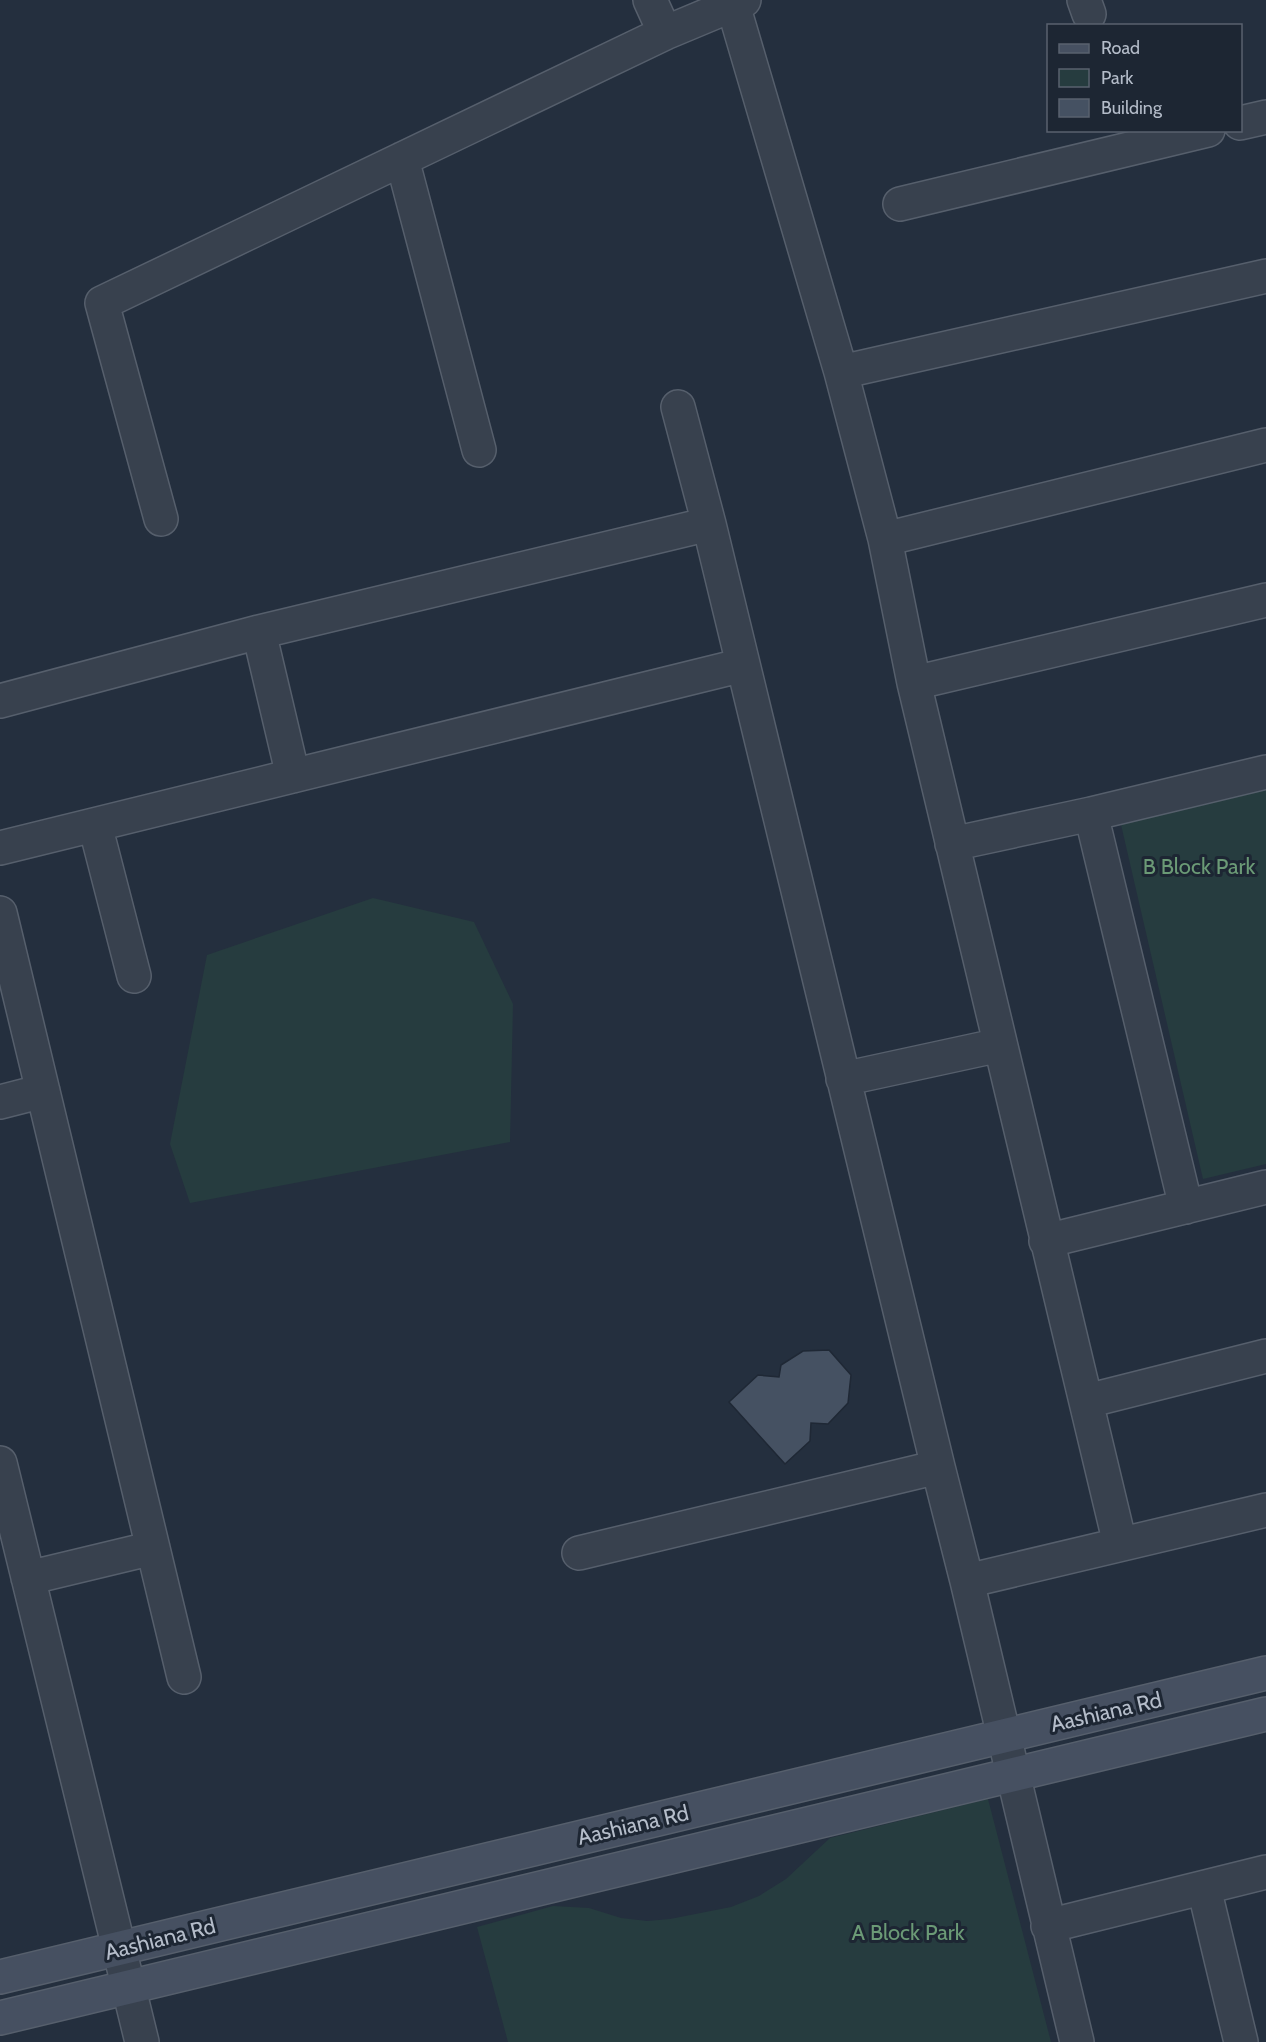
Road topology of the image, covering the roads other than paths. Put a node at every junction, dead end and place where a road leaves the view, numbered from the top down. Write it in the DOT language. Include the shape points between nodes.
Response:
graph roads {
  1 [pos="650,0"];
  2 [pos="738,2"];
  3 [pos="665,33"];
  4 [pos="1266,117"];
  5 [pos="1242,123"];
  6 [pos="1200,132"];
  7 [pos="402,159"];
  8 [pos="900,204"];
  9 [pos="1266,276"];
  10 [pos="841,372"];
  11 [pos="678,407"];
  12 [pos="1266,446"];
  13 [pos="479,450"];
  14 [pos="161,519"];
  15 [pos="709,524"];
  16 [pos="885,539"];
  17 [pos="1266,600"];
  18 [pos="259,632"];
  19 [pos="744,665"];
  20 [pos="914,683"];
  21 [pos="0,701"];
  22 [pos="1266,772"];
  23 [pos="293,776"];
  24 [pos="1091,814"];
  25 [pos="95,825"];
  26 [pos="952,844"];
  27 [pos="0,848"];
  28 [pos="0,913"];
  29 [pos="134,976"];
  30 [pos="1000,1045"];
  31 [pos="843,1079"];
  32 [pos="43,1091"];
  33 [pos="0,1102"];
  34 [pos="1266,1186"];
  35 [pos="1186,1207"];
  36 [pos="1046,1241"];
  37 [pos="1266,1356"];
  38 [pos="1087,1401"];
  39 [pos="0,1463"];
  40 [pos="938,1467"];
  41 [pos="1266,1510"];
  42 [pos="1120,1544"];
  43 [pos="153,1548"];
  44 [pos="579,1553"];
  45 [pos="28,1578"];
  46 [pos="967,1581"];
  47 [pos="1266,1673"];
  48 [pos="184,1677"];
  49 [pos="1266,1714"];
  50 [pos="1003,1736"];
  51 [pos="1012,1775"];
  52 [pos="1266,1872"];
  53 [pos="1204,1888"];
  54 [pos="1048,1926"];
  55 [pos="119,1949"];
  56 [pos="0,1977"];
  57 [pos="128,1987"];
  58 [pos="0,2018"];
  59 [pos="1249,2037"];
  60 [pos="142,2042"];
  61 [pos="1077,2042"];
  1 -- 3 [label="street"];
  2 -- 3 [label="street"];
  2 -- 10 [label="street"];
  3 -- 7 [label="street"];
  4 -- 5 [label="street"];
  6 -- 8 [label="street"];
  7 -- 13 [label="street"];
  7 -- 14 [label="street" via="102,303"];
  9 -- 10 [label="street"];
  10 -- 16 [label="street"];
  11 -- 15 [label="street"];
  12 -- 16 [label="street"];
  15 -- 18 [label="street"];
  15 -- 19 [label="street"];
  16 -- 20 [label="street"];
  17 -- 20 [label="street"];
  18 -- 21 [label="street"];
  18 -- 23 [label="street"];
  19 -- 23 [label="street"];
  19 -- 31 [label="street"];
  20 -- 26 [label="street"];
  22 -- 24 [label="street"];
  23 -- 25 [label="street"];
  24 -- 26 [label="street"];
  24 -- 35 [label="street"];
  25 -- 27 [label="street"];
  25 -- 29 [label="street"];
  26 -- 30 [label="street"];
  28 -- 32 [label="street"];
  30 -- 31 [label="street"];
  30 -- 36 [label="street"];
  31 -- 40 [label="street"];
  32 -- 33 [label="street"];
  32 -- 43 [label="street"];
  34 -- 35 [label="street"];
  35 -- 36 [label="street"];
  36 -- 38 [label="street"];
  37 -- 38 [label="street"];
  38 -- 42 [label="street"];
  39 -- 45 [label="street"];
  40 -- 44 [label="street"];
  40 -- 46 [label="street"];
  41 -- 42 [label="street"];
  42 -- 46 [label="street"];
  43 -- 45 [label="street"];
  43 -- 48 [label="street"];
  45 -- 55 [label="street"];
  46 -- 50 [label="street"];
  47 -- 50 [label="street, Aashiana Rd"];
  49 -- 51 [label="street, Aashiana Rd"];
  50 -- 51 [label="street"];
  50 -- 55 [label="street, Aashiana Rd"];
  51 -- 54 [label="street"];
  51 -- 57 [label="street, Aashiana Rd"];
  52 -- 53 [label="street"];
  53 -- 54 [label="street"];
  53 -- 59 [label="street"];
  54 -- 61 [label="street"];
  55 -- 56 [label="street, Aashiana Rd"];
  55 -- 57 [label="street"];
  57 -- 58 [label="street, Aashiana Rd"];
  57 -- 60 [label="street"];
}
